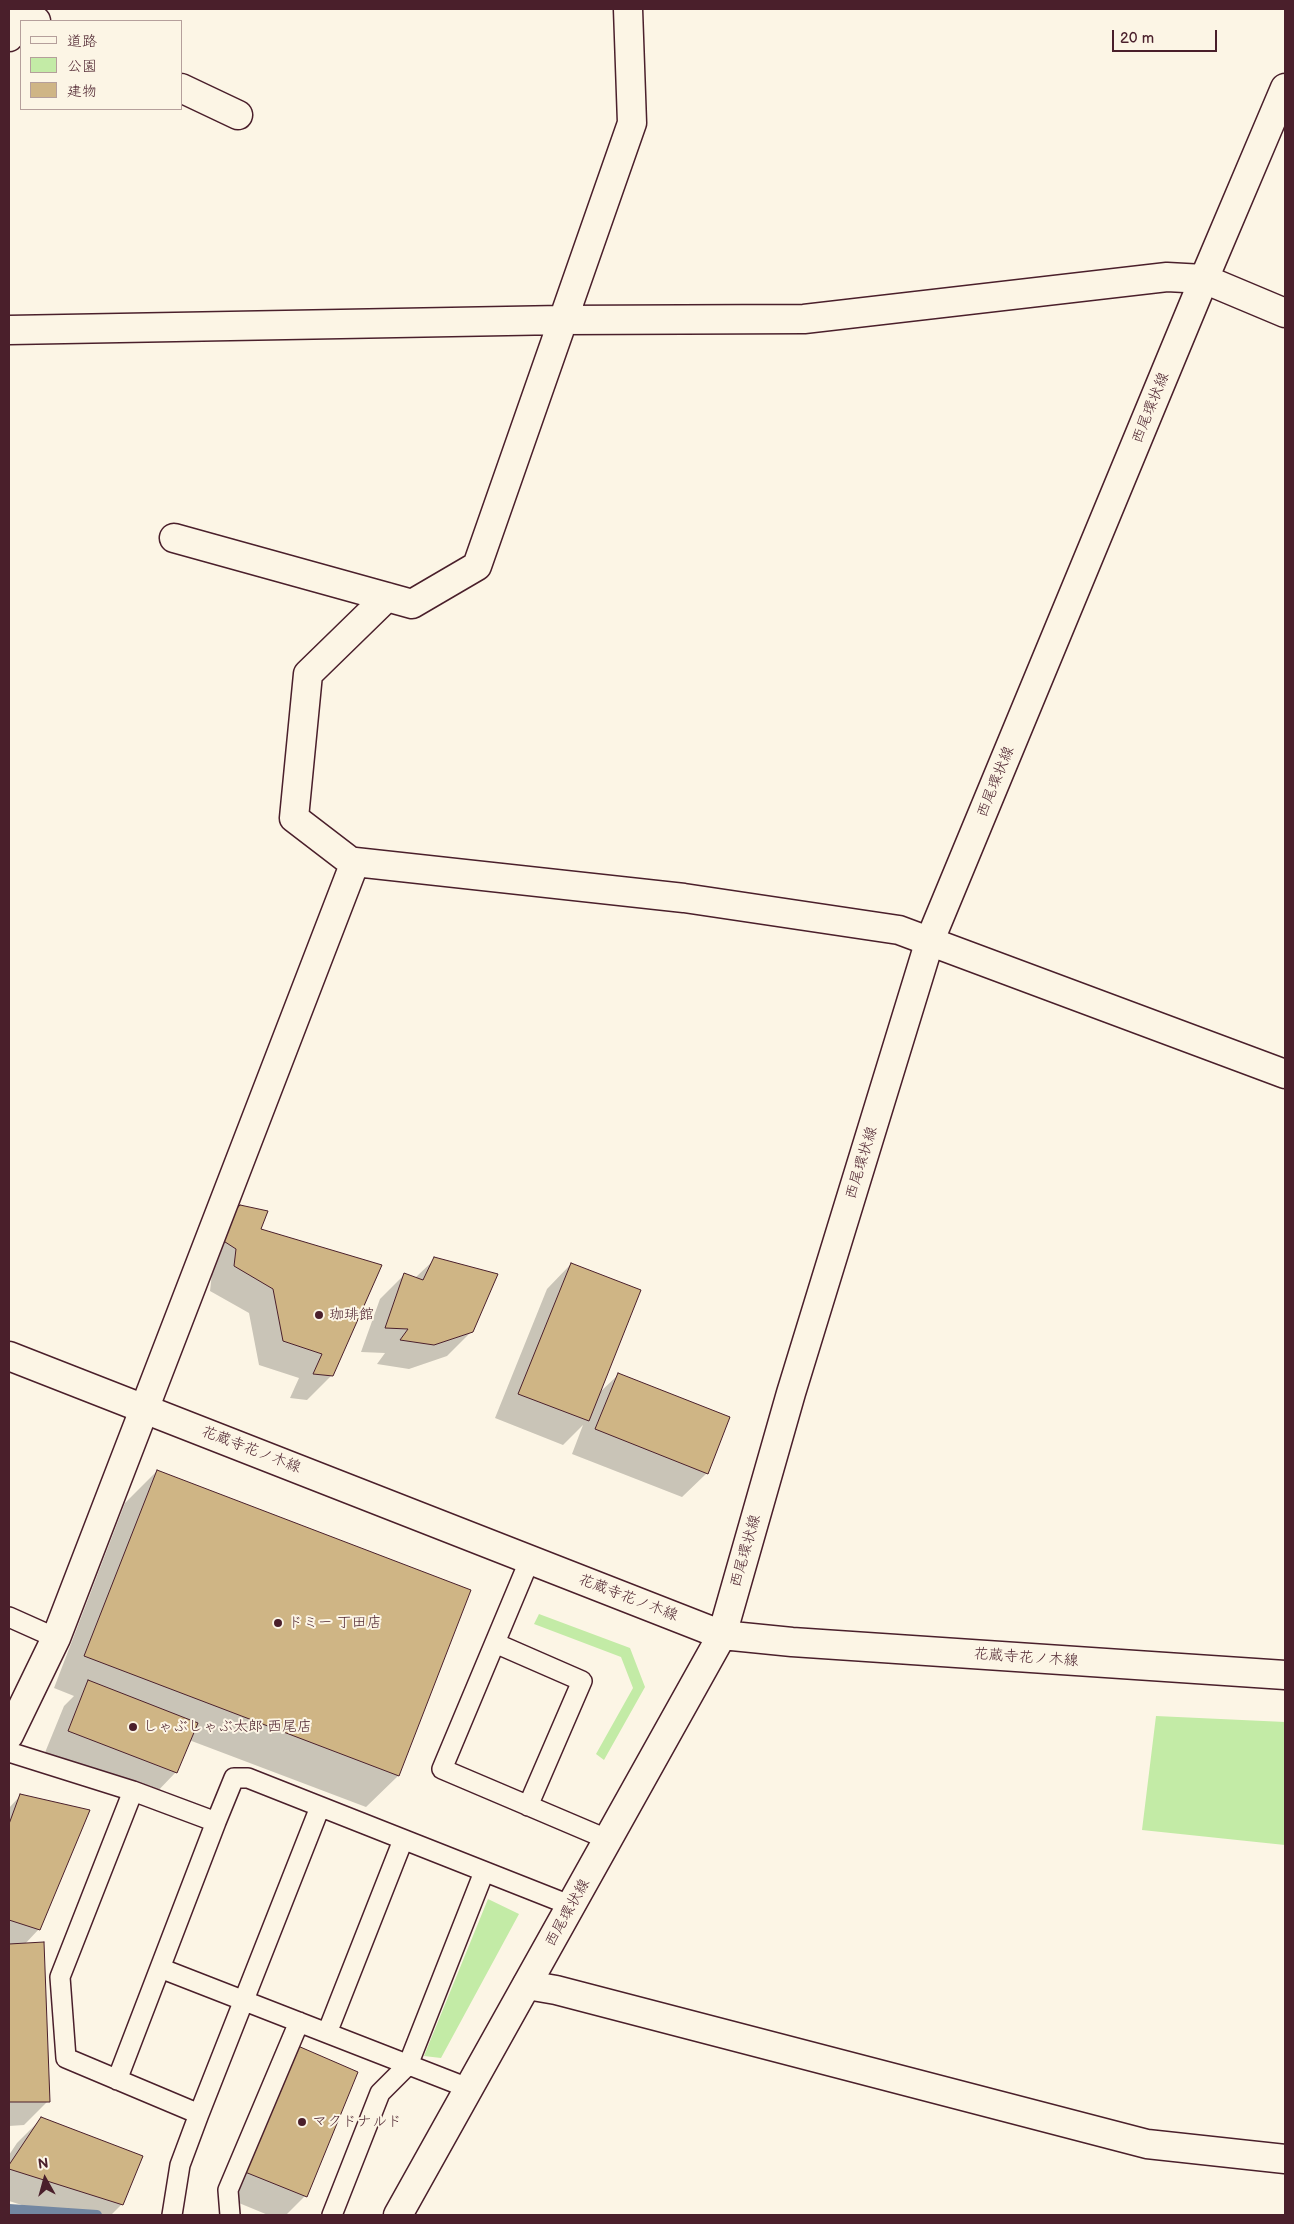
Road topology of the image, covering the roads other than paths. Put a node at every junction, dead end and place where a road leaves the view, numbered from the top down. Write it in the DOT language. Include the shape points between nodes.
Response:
graph roads {
  1 [pos="628,9"];
  2 [pos="182,88"];
  3 [pos="1285,88"];
  4 [pos="238,115"];
  5 [pos="1204,279"];
  6 [pos="1285,313"];
  7 [pos="562,320"];
  8 [pos="9,330"];
  9 [pos="174,538"];
  10 [pos="387,597"];
  11 [pos="354,864"];
  12 [pos="930,940"];
  13 [pos="1285,1074"];
  14 [pos="9,1356"];
  15 [pos="144,1408"];
  16 [pos="530,1560"];
  17 [pos="9,1617"];
  18 [pos="722,1634"];
  19 [pos="56,1638"];
  20 [pos="495,1643"];
  21 [pos="1285,1675"];
  22 [pos="9,1735"];
  23 [pos="9,1752"];
  24 [pos="133,1791"];
  25 [pos="528,1806"];
  26 [pos="320,1807"];
  27 [pos="216,1822"];
  28 [pos="402,1840"];
  29 [pos="609,1840"];
  30 [pos="484,1872"];
  31 [pos="572,1906"];
  32 [pos="160,1968"];
  33 [pos="527,1985"];
  34 [pos="243,2001"];
  35 [pos="299,2022"];
  36 [pos="327,2033"];
  37 [pos="408,2065"];
  38 [pos="117,2080"];
  39 [pos="468,2088"];
  40 [pos="199,2114"];
  41 [pos="1285,2159"];
  42 [pos="172,2215"];
  43 [pos="230,2215"];
  44 [pos="332,2215"];
  45 [pos="398,2215"];
  1 -- 7 [label="street" via="632,123"];
  2 -- 4 [label="street"];
  3 -- 5 [label="street, 西尾環状線"];
  5 -- 6 [label="street"];
  5 -- 7 [label="street" via="1166,277 804,319"];
  5 -- 12 [label="street, 西尾環状線"];
  7 -- 8 [label="street"];
  7 -- 10 [label="street" via="477,566 412,604"];
  9 -- 10 [label="street"];
  10 -- 11 [label="street" via="308,674 294,818"];
  11 -- 12 [label="street" via="684,898 899,930"];
  11 -- 15 [label="street"];
  12 -- 13 [label="street"];
  12 -- 18 [label="street, 西尾環状線" via="791,1393"];
  14 -- 15 [label="street, 花蔵寺花ノ木線"];
  15 -- 16 [label="street, 花蔵寺花ノ木線"];
  15 -- 19 [label="street"];
  16 -- 18 [label="street, 花蔵寺花ノ木線"];
  16 -- 20 [label="lane"];
  17 -- 19 [label="lane"];
  18 -- 21 [label="street, 花蔵寺花ノ木線" via="792,1642"];
  18 -- 29 [label="street, 西尾環状線"];
  19 -- 22 [label="street"];
  20 -- 25 [label="lane" via="442,1769"];
  20 -- 25 [label="lane" via="582,1681"];
  23 -- 24 [label="lane"];
  24 -- 27 [label="lane"];
  24 -- 38 [label="lane" via="60,1977 66,2058"];
  25 -- 29 [label="lane"];
  26 -- 27 [label="lane" via="248,1778 234,1778"];
  26 -- 28 [label="lane"];
  26 -- 34 [label="lane"];
  27 -- 32 [label="lane"];
  28 -- 30 [label="lane"];
  28 -- 36 [label="lane"];
  29 -- 31 [label="street, 西尾環状線"];
  30 -- 31 [label="lane"];
  30 -- 37 [label="lane"];
  31 -- 33 [label="street, 西尾環状線"];
  32 -- 34 [label="lane"];
  32 -- 38 [label="lane"];
  33 -- 39 [label="street, 西尾環状線"];
  33 -- 41 [label="street" via="1147,2144"];
  34 -- 35 [label="lane"];
  34 -- 40 [label="lane"];
  35 -- 36 [label="lane"];
  35 -- 43 [label="lane" via="228,2190"];
  36 -- 37 [label="lane"];
  37 -- 39 [label="lane"];
  37 -- 44 [label="lane" via="380,2093"];
  38 -- 40 [label="lane"];
  39 -- 45 [label="street, 西尾環状線"];
  40 -- 42 [label="lane" via="180,2165"];
}
